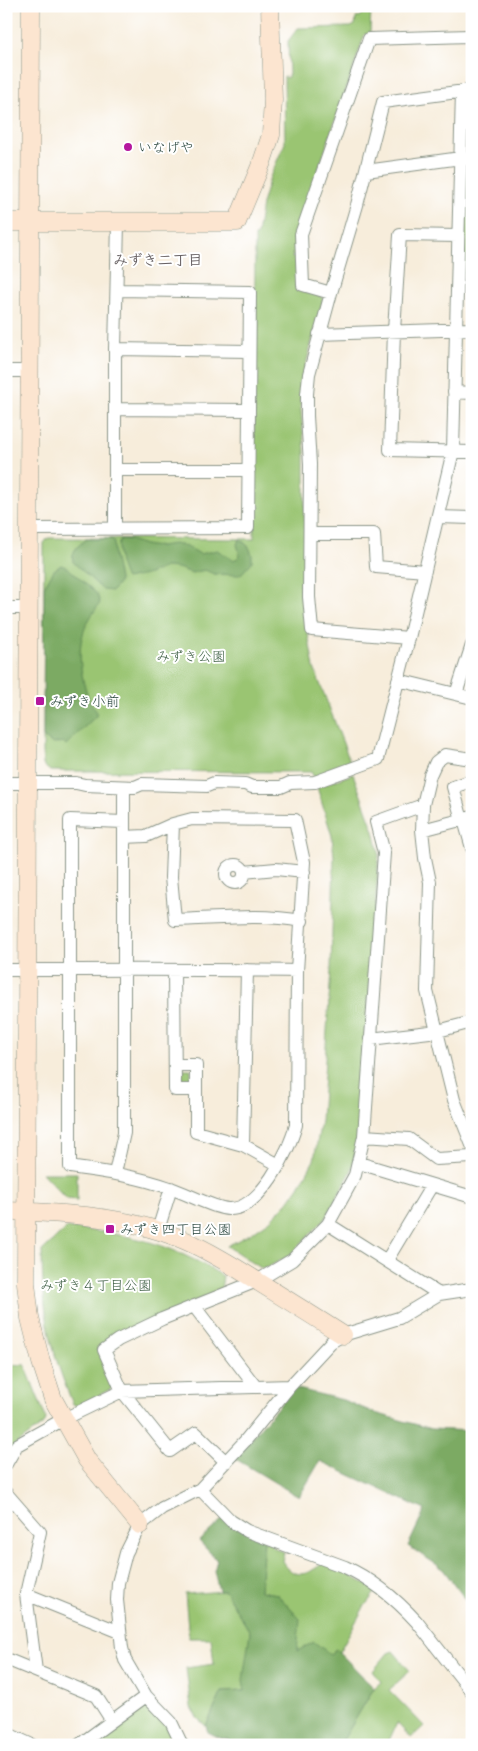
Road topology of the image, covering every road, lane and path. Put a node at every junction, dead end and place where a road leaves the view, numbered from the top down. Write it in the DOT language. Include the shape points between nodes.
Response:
graph roads {
  1 [pos="31,6"];
  2 [pos="270,6"];
  3 [pos="472,41"];
  4 [pos="467,91"];
  5 [pos="466,159"];
  6 [pos="366,171"];
  7 [pos="6,222"];
  8 [pos="31,222"];
  9 [pos="118,223"];
  10 [pos="458,236"];
  11 [pos="117,290"];
  12 [pos="331,293"];
  13 [pos="456,329"];
  14 [pos="472,329"];
  15 [pos="394,331"];
  16 [pos="319,334"];
  17 [pos="115,349"];
  18 [pos="249,351"];
  19 [pos="30,371"];
  20 [pos="6,372"];
  21 [pos="454,392"];
  22 [pos="472,393"];
  23 [pos="115,409"];
  24 [pos="248,410"];
  25 [pos="453,451"];
  26 [pos="472,452"];
  27 [pos="116,470"];
  28 [pos="249,470"];
  29 [pos="438,517"];
  30 [pos="472,518"];
  31 [pos="30,529"];
  32 [pos="115,529"];
  33 [pos="310,534"];
  34 [pos="425,571"];
  35 [pos="6,608"];
  36 [pos="29,608"];
  37 [pos="409,638"];
  38 [pos="472,645"];
  39 [pos="398,680"];
  40 [pos="456,694"];
  41 [pos="472,698"];
  42 [pos="472,759"];
  43 [pos="6,782"];
  44 [pos="29,782"];
  45 [pos="468,782"];
  46 [pos="124,787"];
  47 [pos="423,805"];
  48 [pos="466,819"];
  49 [pos="124,822"];
  50 [pos="173,824"];
  51 [pos="422,830"];
  52 [pos="124,837"];
  53 [pos="472,848"];
  54 [pos="244,872"];
  55 [pos="304,872"];
  56 [pos="302,921"];
  57 [pos="6,970"];
  58 [pos="29,970"];
  59 [pos="124,970"];
  60 [pos="174,970"];
  61 [pos="247,970"];
  62 [pos="71,971"];
  63 [pos="298,971"];
  64 [pos="472,1022"];
  65 [pos="438,1031"];
  66 [pos="370,1039"];
  67 [pos="176,1065"];
  68 [pos="196,1090"];
  69 [pos="466,1118"];
  70 [pos="364,1136"];
  71 [pos="243,1145"];
  72 [pos="472,1145"];
  73 [pos="472,1157"];
  74 [pos="359,1163"];
  75 [pos="279,1165"];
  76 [pos="115,1173"];
  77 [pos="432,1186"];
  78 [pos="171,1188"];
  79 [pos="472,1197"];
  80 [pos="6,1211"];
  81 [pos="27,1212"];
  82 [pos="328,1224"];
  83 [pos="158,1230"];
  84 [pos="386,1260"];
  85 [pos="257,1281"];
  86 [pos="472,1289"];
  87 [pos="439,1294"];
  88 [pos="194,1306"];
  89 [pos="343,1335"];
  90 [pos="255,1386"];
  91 [pos="290,1386"];
  92 [pos="122,1391"];
  93 [pos="64,1419"];
  94 [pos="226,1462"];
  95 [pos="6,1464"];
  96 [pos="200,1489"];
  97 [pos="6,1493"];
  98 [pos="140,1525"];
  99 [pos="26,1594"];
  100 [pos="120,1632"];
  101 [pos="6,1659"];
  102 [pos="36,1671"];
  103 [pos="472,1692"];
  104 [pos="146,1696"];
  105 [pos="112,1720"];
  106 [pos="6,1733"];
  107 [pos="32,1745"];
  108 [pos="78,1745"];
  109 [pos="182,1745"];
  1 -- 8 [label="street"];
  2 -- 9 [label="street" via="271,135 237,222"];
  3 -- 12 [label="street" via="468,36 369,39 302,234 303,285"];
  4 -- 5 [label="street"];
  4 -- 6 [label="street" via="383,102"];
  5 -- 6 [label="street"];
  5 -- 10 [label="street"];
  6 -- 12 [label="street"];
  7 -- 8 [label="street"];
  8 -- 9 [label="street"];
  8 -- 19 [label="street"];
  9 -- 11 [label="street"];
  10 -- 13 [label="street"];
  10 -- 15 [label="street" via="400,234"];
  11 -- 17 [label="street"];
  11 -- 18 [label="street" via="250,292"];
  12 -- 16 [label="street"];
  13 -- 14 [label="street"];
  13 -- 15 [label="street"];
  13 -- 21 [label="street"];
  15 -- 16 [label="street"];
  15 -- 25 [label="street" via="390,450"];
  16 -- 33 [label="street" via="306,394"];
  17 -- 18 [label="street"];
  17 -- 23 [label="street"];
  18 -- 24 [label="street"];
  19 -- 20 [label="street"];
  19 -- 31 [label="street"];
  21 -- 22 [label="street"];
  21 -- 25 [label="street"];
  23 -- 24 [label="street"];
  23 -- 27 [label="street"];
  24 -- 28 [label="street"];
  25 -- 26 [label="street"];
  25 -- 29 [label="street"];
  27 -- 28 [label="street"];
  27 -- 32 [label="street"];
  28 -- 32 [label="street" via="248,528"];
  29 -- 30 [label="street"];
  29 -- 34 [label="street"];
  31 -- 32 [label="street"];
  31 -- 36 [label="street"];
  33 -- 34 [label="street" via="374,534 376,567"];
  33 -- 37 [label="street" via="312,630"];
  34 -- 37 [label="street"];
  35 -- 36 [label="street"];
  36 -- 44 [label="street"];
  37 -- 39 [label="street"];
  38 -- 40 [label="street"];
  39 -- 40 [label="street"];
  39 -- 46 [label="street" via="378,759 315,782 290,783 281,787 214,783 207,786 142,784"];
  40 -- 41 [label="street"];
  42 -- 47 [label="street" via="440,758 430,775"];
  43 -- 44 [label="street"];
  44 -- 46 [label="street"];
  44 -- 58 [label="street"];
  45 -- 48 [label="street" via="453,787"];
  46 -- 49 [label="street"];
  47 -- 51 [label="street"];
  47 -- 66 [label="street" via="376,822 384,854"];
  48 -- 51 [label="street"];
  48 -- 53 [label="street"];
  49 -- 52 [label="street"];
  49 -- 62 [label="street" via="70,820"];
  50 -- 52 [label="street" via="146,836"];
  50 -- 55 [label="street" via="192,819 295,820"];
  50 -- 56 [label="street" via="171,877 174,920 255,916"];
  51 -- 65 [label="street" via="430,882 427,991"];
  52 -- 59 [label="street"];
  54 -- 55 [label="street" via="276,868"];
  55 -- 56 [label="street"];
  56 -- 63 [label="street"];
  57 -- 58 [label="street"];
  58 -- 62 [label="street"];
  58 -- 81 [label="street"];
  59 -- 60 [label="street"];
  59 -- 62 [label="street"];
  59 -- 76 [label="street" via="124,1133"];
  60 -- 61 [label="street"];
  60 -- 67 [label="street"];
  61 -- 63 [label="street"];
  61 -- 71 [label="street"];
  62 -- 76 [label="street" via="70,1167"];
  63 -- 75 [label="street" via="297,1116 291,1141"];
  64 -- 65 [label="street"];
  65 -- 66 [label="street"];
  65 -- 69 [label="street" via="454,1100"];
  66 -- 70 [label="street"];
  67 -- 68 [label="street" via="196,1065"];
  67 -- 68 [label="street" via="175,1090"];
  68 -- 71 [label="street" via="196,1132"];
  69 -- 72 [label="street"];
  70 -- 73 [label="street" via="409,1139 436,1159"];
  70 -- 74 [label="street"];
  71 -- 75 [label="street"];
  74 -- 77 [label="street"];
  74 -- 82 [label="street"];
  75 -- 78 [label="street" via="266,1185 238,1208 227,1209"];
  76 -- 78 [label="street"];
  77 -- 79 [label="street"];
  77 -- 84 [label="street"];
  78 -- 83 [label="street"];
  80 -- 81 [label="street"];
  81 -- 83 [label="street" via="89,1216"];
  81 -- 93 [label="street" via="26,1284 30,1318 41,1362"];
  82 -- 84 [label="street"];
  82 -- 85 [label="street" via="292,1260"];
  83 -- 85 [label="street" via="200,1247"];
  84 -- 87 [label="street"];
  85 -- 88 [label="street"];
  85 -- 89 [label="street"];
  86 -- 87 [label="street"];
  87 -- 89 [label="street" via="399,1318"];
  88 -- 90 [label="street"];
  88 -- 92 [label="street" via="118,1340 104,1350"];
  89 -- 91 [label="street" via="331,1342"];
  90 -- 91 [label="street"];
  90 -- 92 [label="street"];
  91 -- 94 [label="street"];
  92 -- 93 [label="street"];
  92 -- 94 [label="street" via="170,1451 196,1433"];
  93 -- 95 [label="street" via="17,1445"];
  93 -- 98 [label="street" via="87,1460"];
  94 -- 96 [label="street"];
  96 -- 98 [label="street" via="162,1508"];
  96 -- 103 [label="street" via="231,1521 246,1531 345,1567 377,1586 410,1613"];
  97 -- 99 [label="street" via="40,1532"];
  98 -- 100 [label="street" via="126,1553 118,1583"];
  99 -- 100 [label="street"];
  99 -- 102 [label="street"];
  100 -- 104 [label="street" via="125,1660"];
  101 -- 102 [label="street"];
  102 -- 105 [label="street" via="96,1696"];
  104 -- 105 [label="street"];
  104 -- 109 [label="street" via="171,1722"];
  105 -- 108 [label="street"];
  106 -- 107 [label="street"];
}
